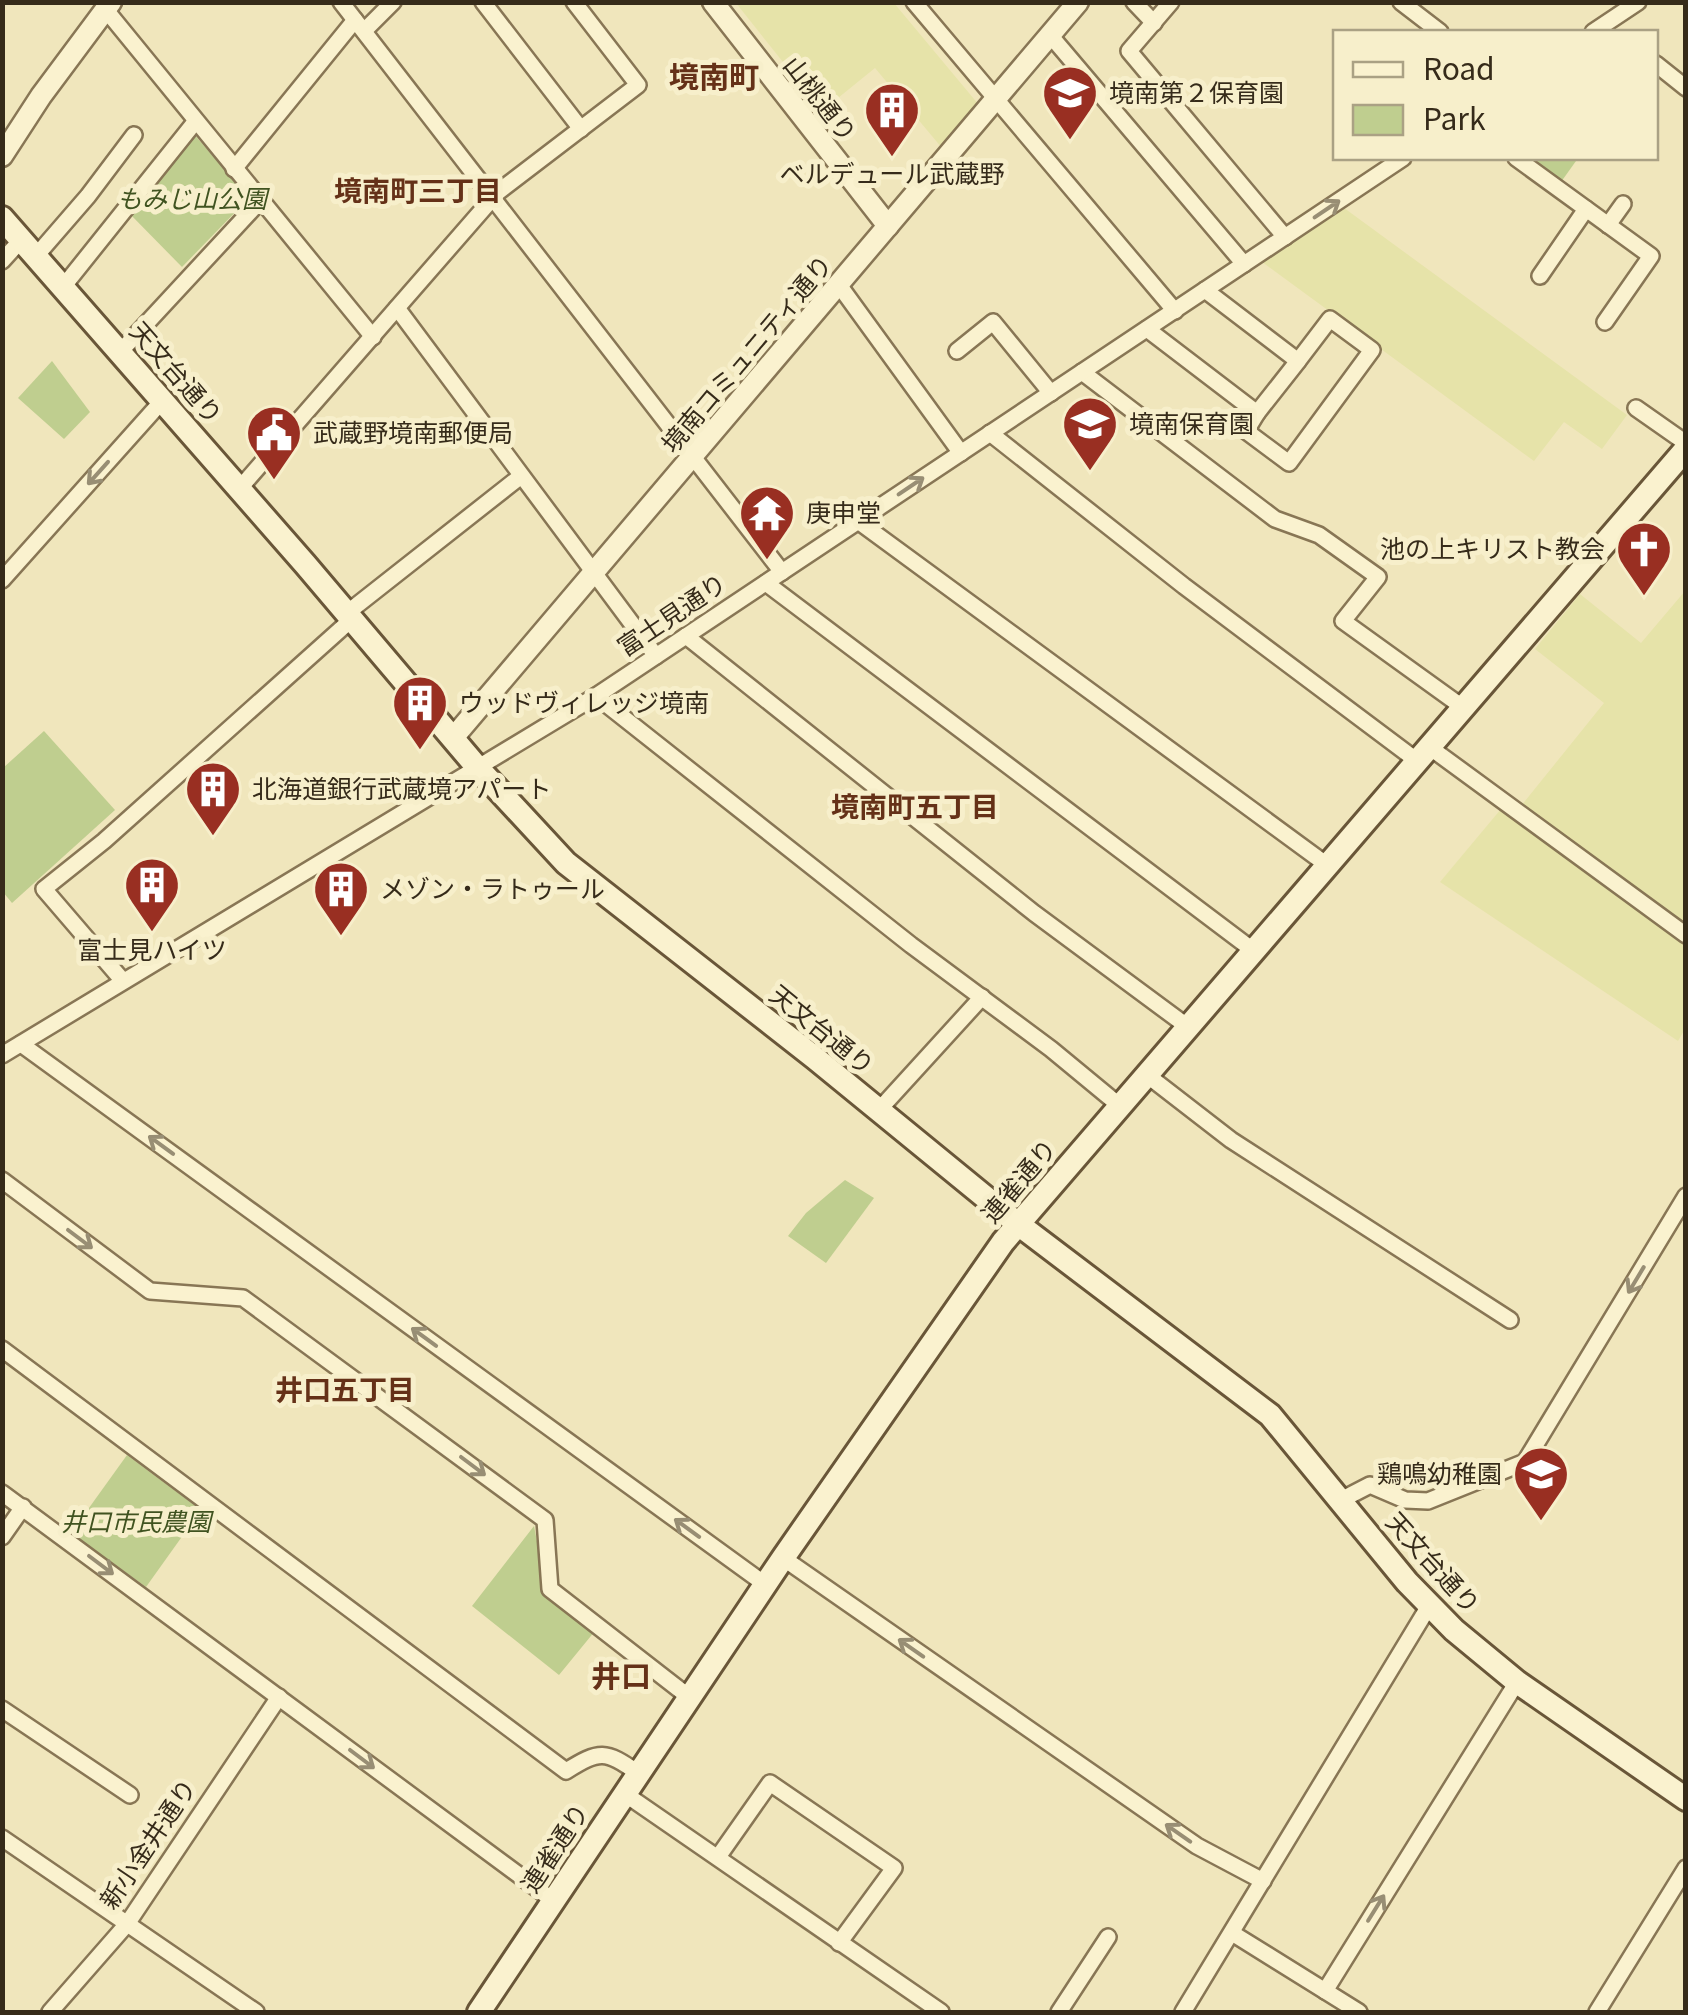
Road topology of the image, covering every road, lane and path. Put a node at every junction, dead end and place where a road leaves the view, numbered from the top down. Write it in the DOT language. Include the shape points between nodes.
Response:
graph roads {
  1 [pos="341,2"];
  2 [pos="393,2"];
  3 [pos="483,2"];
  4 [pos="574,2"];
  5 [pos="713,2"];
  6 [pos="914,2"];
  7 [pos="1078,2"];
  8 [pos="1134,2"];
  9 [pos="1171,2"];
  10 [pos="1400,2"];
  11 [pos="1631,4"];
  12 [pos="108,6"];
  13 [pos="1154,22"];
  14 [pos="359,25"];
  15 [pos="1437,30"];
  16 [pos="1604,30"];
  17 [pos="1050,35"];
  18 [pos="1658,66"];
  19 [pos="1686,88"];
  20 [pos="996,99"];
  21 [pos="195,122"];
  22 [pos="581,129"];
  23 [pos="134,134"];
  24 [pos="2,156"];
  25 [pos="1400,160"];
  26 [pos="1519,160"];
  27 [pos="234,169"];
  28 [pos="493,198"];
  29 [pos="260,201"];
  30 [pos="1623,204"];
  31 [pos="1586,210"];
  32 [pos="2,218"];
  33 [pos="888,226"];
  34 [pos="1608,226"];
  35 [pos="1284,238"];
  36 [pos="29,248"];
  37 [pos="2,261"];
  38 [pos="1244,264"];
  39 [pos="1540,276"];
  40 [pos="839,284"];
  41 [pos="63,287"];
  42 [pos="1205,290"];
  43 [pos="397,308"];
  44 [pos="1174,311"];
  45 [pos="1605,322"];
  46 [pos="1148,329"];
  47 [pos="373,337"];
  48 [pos="957,351"];
  49 [pos="120,352"];
  50 [pos="1298,361"];
  51 [pos="1082,372"];
  52 [pos="1051,393"];
  53 [pos="162,400"];
  54 [pos="1636,408"];
  55 [pos="1257,414"];
  56 [pos="990,434"];
  57 [pos="1686,446"];
  58 [pos="961,453"];
  59 [pos="693,456"];
  60 [pos="520,476"];
  61 [pos="240,488"];
  62 [pos="858,521"];
  63 [pos="594,572"];
  64 [pos="782,572"];
  65 [pos="2,580"];
  66 [pos="766,582"];
  67 [pos="350,616"];
  68 [pos="686,636"];
  69 [pos="656,656"];
  70 [pos="596,696"];
  71 [pos="1461,706"];
  72 [pos="454,738"];
  73 [pos="1422,753"];
  74 [pos="477,767"];
  75 [pos="1326,865"];
  76 [pos="1686,935"];
  77 [pos="1254,951"];
  78 [pos="123,982"];
  79 [pos="982,997"];
  80 [pos="1188,1028"];
  81 [pos="21,1044"];
  82 [pos="2,1055"];
  83 [pos="1147,1075"];
  84 [pos="1120,1106"];
  85 [pos="878,1111"];
  86 [pos="2,1180"];
  87 [pos="1686,1196"];
  88 [pos="1018,1224"];
  89 [pos="1510,1320"];
  90 [pos="2,1349"];
  91 [pos="2,1493"];
  92 [pos="1341,1500"];
  93 [pos="23,1507"];
  94 [pos="2,1538"];
  95 [pos="783,1558"];
  96 [pos="766,1586"];
  97 [pos="1429,1606"];
  98 [pos="1517,1682"];
  99 [pos="280,1697"];
  100 [pos="689,1697"];
  101 [pos="3,1710"];
  102 [pos="638,1773"];
  103 [pos="624,1794"];
  104 [pos="130,1795"];
  105 [pos="1686,1799"];
  106 [pos="2,1838"];
  107 [pos="718,1858"];
  108 [pos="1686,1868"];
  109 [pos="1263,1881"];
  110 [pos="554,1901"];
  111 [pos="127,1924"];
  112 [pos="1232,1933"];
  113 [pos="1108,1937"];
  114 [pos="840,1943"];
  115 [pos="1324,1991"];
  116 [pos="50,2012"];
  117 [pos="256,2012"];
  118 [pos="479,2012"];
  119 [pos="941,2012"];
  120 [pos="1059,2012"];
  121 [pos="1183,2012"];
  122 [pos="1359,2012"];
  123 [pos="1597,2012"];
  1 -- 14 [label="street"];
  2 -- 14 [label="street"];
  3 -- 22 [label="street"];
  4 -- 22 [label="street" via="638,85"];
  5 -- 33 [label="street, 山桃通り"];
  6 -- 20 [label="street"];
  7 -- 17 [label="street, 境南コミュニティ通り"];
  8 -- 13 [label="street"];
  9 -- 13 [label="street"];
  10 -- 15 [label="street"];
  11 -- 16 [label="street"];
  12 -- 21 [label="street"];
  12 -- 24 [label="street"];
  13 -- 35 [label="street" via="1129,51"];
  14 -- 27 [label="street"];
  14 -- 28 [label="street"];
  17 -- 20 [label="street, 境南コミュニティ通り"];
  17 -- 38 [label="street"];
  18 -- 19 [label="street"];
  20 -- 33 [label="street, 境南コミュニティ通り"];
  20 -- 44 [label="street"];
  21 -- 27 [label="street"];
  21 -- 41 [label="street"];
  22 -- 28 [label="street"];
  23 -- 36 [label="street" via="88,196"];
  35 -- 25 [label="street, 富士見通り, one-way"];
  26 -- 31 [label="street"];
  27 -- 29 [label="street"];
  28 -- 43 [label="street"];
  28 -- 59 [label="street"];
  29 -- 47 [label="street"];
  29 -- 49 [label="street"];
  30 -- 34 [label="street"];
  31 -- 34 [label="street"];
  31 -- 39 [label="street"];
  32 -- 36 [label="main road, 天文台通り"];
  33 -- 40 [label="street, 境南コミュニティ通り"];
  34 -- 45 [label="street" via="1651,256"];
  35 -- 38 [label="street, 富士見通り"];
  36 -- 37 [label="street"];
  36 -- 41 [label="main road, 天文台通り"];
  38 -- 42 [label="street, 富士見通り"];
  40 -- 58 [label="street"];
  40 -- 59 [label="street, 境南コミュニティ通り"];
  41 -- 49 [label="main road, 天文台通り"];
  42 -- 44 [label="street, 富士見通り"];
  42 -- 50 [label="street"];
  43 -- 47 [label="street"];
  43 -- 60 [label="street"];
  44 -- 46 [label="street, 富士見通り"];
  46 -- 51 [label="street, 富士見通り"];
  46 -- 55 [label="street"];
  47 -- 61 [label="street"];
  48 -- 52 [label="street" via="992,322"];
  49 -- 53 [label="main road, 天文台通り"];
  50 -- 55 [label="street"];
  50 -- 55 [label="street" via="1330,319 1372,350 1289,463 1246,431"];
  51 -- 52 [label="street, 富士見通り"];
  51 -- 71 [label="street" via="1275,519 1319,535 1378,577 1344,621"];
  52 -- 56 [label="street, 富士見通り"];
  53 -- 61 [label="main road, 天文台通り"];
  53 -- 65 [label="street, one-way"];
  54 -- 57 [label="street"];
  56 -- 58 [label="street, 富士見通り"];
  56 -- 73 [label="street" via="1184,586"];
  57 -- 71 [label="main road, 連雀通り"];
  62 -- 58 [label="street, 富士見通り, one-way"];
  59 -- 63 [label="street, 境南コミュニティ通り"];
  59 -- 64 [label="street"];
  60 -- 63 [label="street"];
  60 -- 67 [label="street"];
  61 -- 67 [label="main road, 天文台通り"];
  62 -- 64 [label="street, 富士見通り"];
  62 -- 75 [label="street"];
  63 -- 69 [label="street"];
  63 -- 72 [label="street, 境南コミュニティ通り"];
  64 -- 66 [label="street, 富士見通り"];
  66 -- 68 [label="street, 富士見通り"];
  66 -- 77 [label="street"];
  67 -- 72 [label="main road, 天文台通り"];
  67 -- 78 [label="street" via="44,889"];
  68 -- 69 [label="street, 富士見通り"];
  68 -- 80 [label="street"];
  69 -- 70 [label="street, 富士見通り"];
  70 -- 74 [label="street, 富士見通り"];
  70 -- 79 [label="street"];
  71 -- 73 [label="main road, 連雀通り"];
  72 -- 74 [label="main road, 天文台通り"];
  73 -- 75 [label="main road, 連雀通り"];
  73 -- 76 [label="street"];
  74 -- 78 [label="street, 富士見通り"];
  74 -- 85 [label="main road, 天文台通り" via="566,863"];
  75 -- 77 [label="main road, 連雀通り"];
  77 -- 80 [label="main road, 連雀通り"];
  78 -- 81 [label="street, 富士見通り"];
  79 -- 84 [label="street"];
  79 -- 85 [label="street"];
  80 -- 83 [label="main road, 連雀通り"];
  81 -- 82 [label="street, 富士見通り"];
  96 -- 81 [label="street, one-way"];
  83 -- 84 [label="main road, 連雀通り"];
  83 -- 89 [label="street" via="1231,1140"];
  84 -- 88 [label="main road, 連雀通り"];
  85 -- 88 [label="main road, 天文台通り"];
  86 -- 100 [label="street, one-way" via="150,1291 243,1298 545,1520 550,1589"];
  87 -- 92 [label="street, one-way" via="1525,1462 1428,1501 1370,1486"];
  88 -- 92 [label="main road, 天文台通り" via="1270,1415"];
  88 -- 95 [label="main road, 連雀通り"];
  90 -- 102 [label="street" via="566,1771 594,1754 612,1755"];
  91 -- 93 [label="street"];
  92 -- 97 [label="main road, 天文台通り"];
  93 -- 94 [label="street"];
  93 -- 99 [label="street, one-way"];
  95 -- 96 [label="main road, 連雀通り"];
  109 -- 95 [label="street, one-way" via="1197,1846"];
  96 -- 100 [label="main road, 連雀通り"];
  97 -- 98 [label="main road, 天文台通り"];
  97 -- 109 [label="street"];
  98 -- 105 [label="main road, 天文台通り"];
  115 -- 98 [label="street, one-way"];
  99 -- 110 [label="street, one-way"];
  99 -- 111 [label="street, 新小金井通り"];
  100 -- 102 [label="main road, 連雀通り"];
  101 -- 104 [label="street"];
  102 -- 103 [label="main road, 連雀通り"];
  103 -- 107 [label="street"];
  103 -- 110 [label="main road, 連雀通り"];
  106 -- 111 [label="street"];
  107 -- 114 [label="street"];
  107 -- 114 [label="street" via="770,1783 894,1868"];
  108 -- 123 [label="street"];
  109 -- 112 [label="street"];
  110 -- 118 [label="main road, 連雀通り"];
  111 -- 116 [label="street, 新小金井通り"];
  111 -- 117 [label="street"];
  112 -- 115 [label="street"];
  112 -- 121 [label="street"];
  113 -- 120 [label="street"];
  114 -- 119 [label="street"];
  115 -- 122 [label="street"];
}
